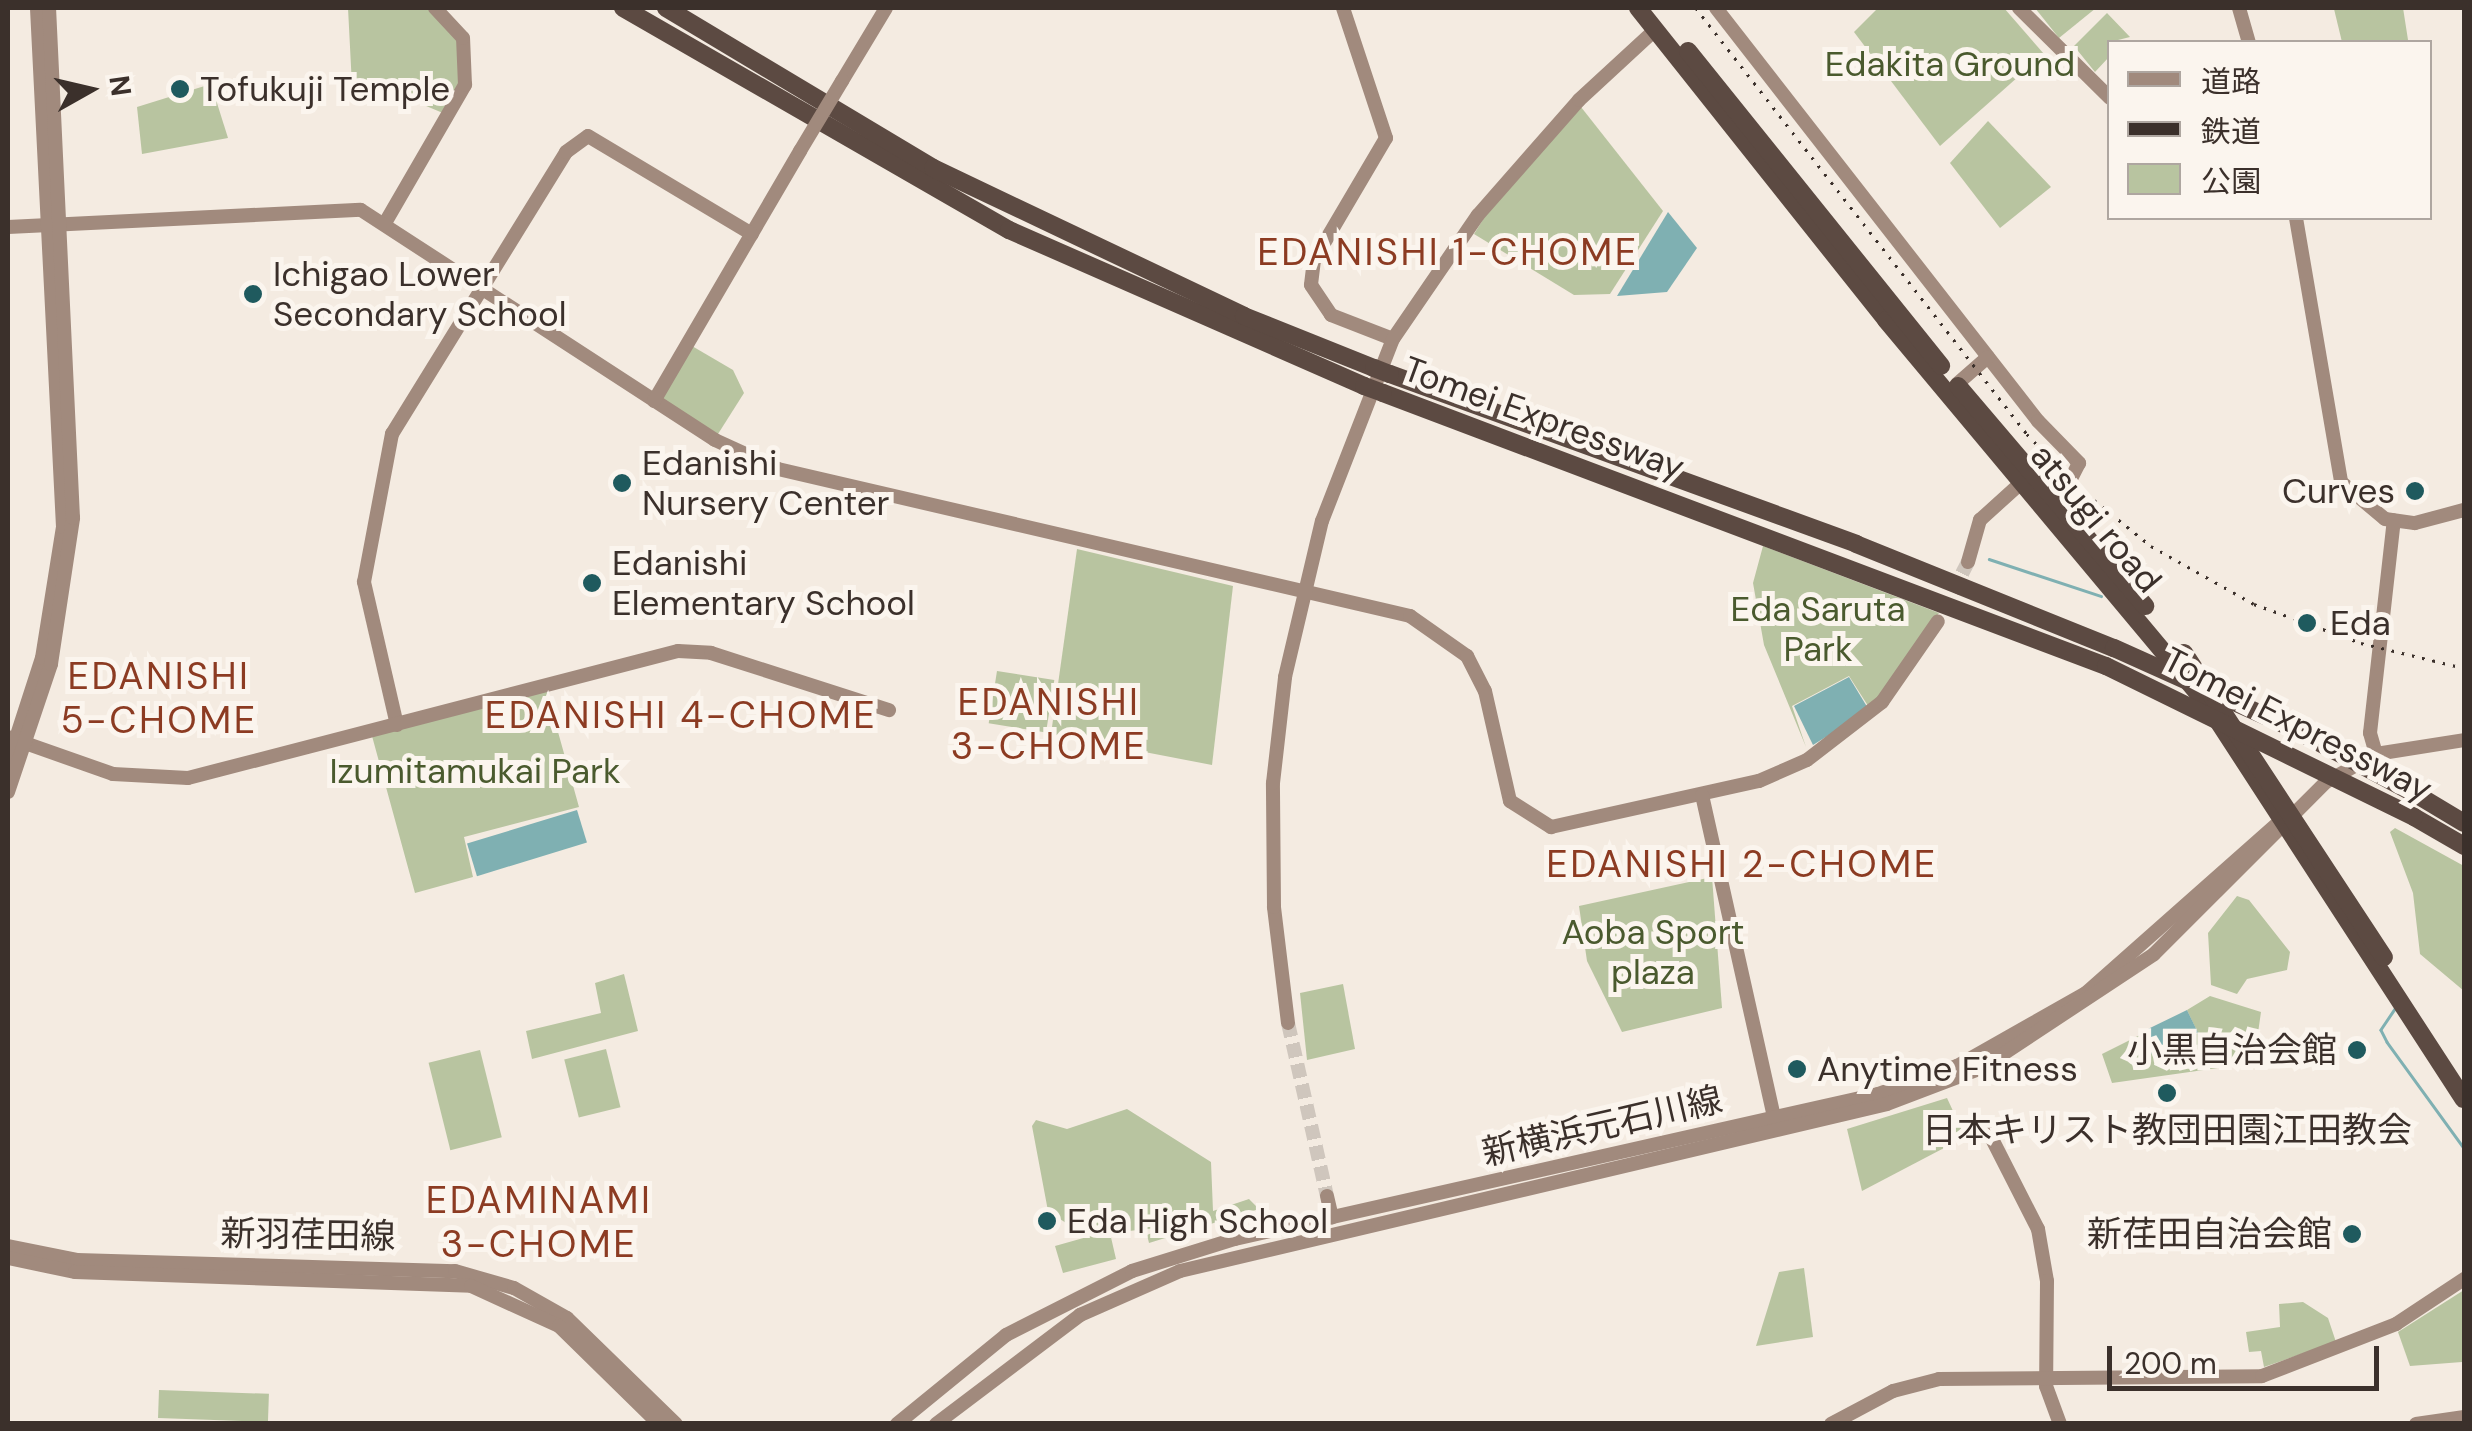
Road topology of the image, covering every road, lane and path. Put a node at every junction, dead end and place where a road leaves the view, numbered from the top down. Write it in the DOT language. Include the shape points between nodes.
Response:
graph roads {
  1 [pos="37,8"];
  2 [pos="49,8"];
  3 [pos="436,8"];
  4 [pos="622,8"];
  5 [pos="666,8"];
  6 [pos="886,8"];
  7 [pos="1343,8"];
  8 [pos="1638,8"];
  9 [pos="1654,8"];
  10 [pos="2019,8"];
  11 [pos="2239,8"];
  12 [pos="1724,11"];
  13 [pos="1656,29"];
  14 [pos="2248,40"];
  15 [pos="2107,95"];
  16 [pos="2296,220"];
  17 [pos="385,223"];
  18 [pos="56,225"];
  19 [pos="8,227"];
  20 [pos="752,234"];
  21 [pos="480,286"];
  22 [pos="1393,340"];
  23 [pos="1988,357"];
  24 [pos="1956,384"];
  25 [pos="654,401"];
  26 [pos="2022,482"];
  27 [pos="2058,504"];
  28 [pos="2464,510"];
  29 [pos="2394,520"];
  30 [pos="1968,562"];
  31 [pos="1302,591"];
  32 [pos="1938,621"];
  33 [pos="889,710"];
  34 [pos="397,725"];
  35 [pos="17,740"];
  36 [pos="2464,740"];
  37 [pos="2376,754"];
  38 [pos="8,763"];
  39 [pos="8,792"];
  40 [pos="1702,795"];
  41 [pos="2287,819"];
  42 [pos="2464,823"];
  43 [pos="2464,846"];
  44 [pos="2405,998"];
  45 [pos="1288,1023"];
  46 [pos="2464,1079"];
  47 [pos="2464,1099"];
  48 [pos="1776,1123"];
  49 [pos="1988,1133"];
  50 [pos="1327,1196"];
  51 [pos="1332,1217"];
  52 [pos="8,1246"];
  53 [pos="8,1258"];
  54 [pos="2464,1279"];
  55 [pos="2046,1379"];
  56 [pos="2464,1416"];
  57 [pos="659,1424"];
  58 [pos="676,1424"];
  59 [pos="897,1424"];
  60 [pos="936,1424"];
  61 [pos="1830,1424"];
  62 [pos="2060,1424"];
  63 [pos="2416,1424"];
  1 -- 18 [label="street"];
  2 -- 18 [label="street"];
  3 -- 17 [label="street" via="464,38 465,86"];
  4 -- 43 [label="highway, Tomei Expressway, bridge" via="1009,230 1364,386 2106,666"];
  5 -- 42 [label="highway, Tomei Expressway, bridge" via="985,195 1382,371 1856,544 2114,648 2294,728"];
  6 -- 20 [label="street, bridge"];
  7 -- 22 [label="street" via="1386,138 1314,260 1311,285 1331,315"];
  8 -- 13 [label="highway, atsugi road"];
  9 -- 24 [label="highway, atsugi road"];
  10 -- 15 [label="street"];
  11 -- 14 [label="street"];
  12 -- 23 [label="street"];
  13 -- 22 [label="street" via="1502,182"];
  13 -- 26 [label="highway, atsugi road"];
  16 -- 29 [label="street" via="2333,460 2353,498"];
  17 -- 18 [label="street" via="338,206"];
  17 -- 21 [label="street"];
  18 -- 19 [label="street"];
  18 -- 35 [label="street" via="73,518 52,664"];
  20 -- 21 [label="street" via="588,136 566,152"];
  20 -- 25 [label="street"];
  21 -- 25 [label="street"];
  21 -- 34 [label="street" via="407,401 381,482 364,582"];
  22 -- 31 [label="street"];
  23 -- 24 [label="street"];
  23 -- 27 [label="street" via="2079,463"];
  24 -- 27 [label="highway, atsugi road"];
  25 -- 31 [label="street" via="731,449 815,481"];
  26 -- 30 [label="street" via="1980,520"];
  26 -- 41 [label="highway, atsugi road" via="2175,661"];
  27 -- 41 [label="highway, atsugi road" via="2218,697"];
  28 -- 29 [label="street"];
  29 -- 37 [label="street" via="2370,733"];
  31 -- 40 [label="street" via="1410,616 1455,643 1486,692 1510,801 1540,824"];
  31 -- 45 [label="street" via="1272,817"];
  32 -- 40 [label="street" via="1890,694 1846,735 1780,772"];
  33 -- 34 [label="street" via="711,653 678,652"];
  34 -- 35 [label="street" via="188,778 114,774"];
  35 -- 38 [label="street"];
  35 -- 39 [label="street"];
  36 -- 37 [label="street"];
  37 -- 41 [label="street, 新横浜元石川線" via="2326,782"];
  40 -- 48 [label="street"];
  41 -- 44 [label="highway, atsugi road"];
  41 -- 48 [label="street, 新横浜元石川線" via="2154,954 2030,1041 1902,1099"];
  44 -- 46 [label="highway, atsugi road"];
  44 -- 47 [label="highway, atsugi road"];
  48 -- 51 [label="street, 新横浜元石川線"];
  48 -- 60 [label="street, 新横浜元石川線" via="1180,1271 1080,1315"];
  49 -- 55 [label="street" via="2038,1229 2047,1281"];
  50 -- 51 [label="street"];
  51 -- 59 [label="street, 新横浜元石川線" via="1184,1254 1084,1293 1006,1335"];
  52 -- 58 [label="street, 新羽荏田線" via="76,1260 472,1276 567,1318"];
  53 -- 57 [label="street, 新羽荏田線" via="76,1272 471,1286 558,1326"];
  54 -- 55 [label="street" via="2396,1324 2262,1376"];
  55 -- 61 [label="street" via="1927,1380"];
  55 -- 62 [label="street"];
  56 -- 63 [label="street"];
}
